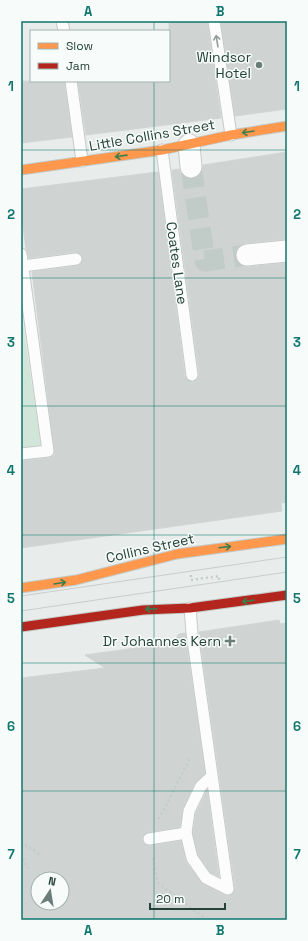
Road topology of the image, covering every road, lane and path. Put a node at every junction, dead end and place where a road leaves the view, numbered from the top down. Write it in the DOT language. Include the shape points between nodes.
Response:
graph roads {
  1 [pos="214,21"];
  2 [pos="71,82"];
  3 [pos="287,126"];
  4 [pos="231,135"];
  5 [pos="189,145"];
  6 [pos="162,150"];
  7 [pos="82,161"];
  8 [pos="191,167"];
  9 [pos="21,170"];
  10 [pos="287,250"];
  11 [pos="21,254"];
  12 [pos="247,255"];
  13 [pos="76,259"];
  14 [pos="23,266"];
  15 [pos="192,375"];
  16 [pos="21,454"];
  17 [pos="287,539"];
  18 [pos="187,552"];
  19 [pos="21,588"];
  20 [pos="287,595"];
  21 [pos="224,604"];
  22 [pos="190,608"];
  23 [pos="21,627"];
  24 [pos="192,756"];
  25 [pos="212,776"];
  26 [pos="186,833"];
  27 [pos="149,840"];
  28 [pos="21,842"];
  29 [pos="21,854"];
  30 [pos="42,856"];
  31 [pos="28,868"];
  32 [pos="204,920"];
  4 -- 1 [label="lane, one-way"];
  2 -- 7 [label="lane"];
  3 -- 4 [label="street, Little Collins Street, one-way"];
  4 -- 5 [label="street, Little Collins Street"];
  5 -- 6 [label="street, Little Collins Street"];
  5 -- 8 [label="street"];
  6 -- 7 [label="street, Little Collins Street, one-way"];
  6 -- 15 [label="lane, Coates Lane"];
  7 -- 9 [label="street, Little Collins Street"];
  10 -- 12 [label="street"];
  11 -- 14 [label="lane"];
  13 -- 14 [label="lane"];
  14 -- 16 [label="lane" via="48,451"];
  18 -- 17 [label="street, Collins Street, one-way"];
  19 -- 18 [label="street, Collins Street, one-way" via="76,580"];
  18 -- 21 [label="path" via="191,580 219,576"];
  20 -- 21 [label="street, one-way"];
  21 -- 22 [label="street"];
  22 -- 23 [label="street, one-way" via="143,610"];
  22 -- 25 [label="lane"];
  24 -- 27 [label="path"];
  25 -- 26 [label="lane" via="201,786 189,811"];
  25 -- 26 [label="lane" via="228,889 206,878 192,858"];
  26 -- 27 [label="lane"];
  27 -- 32 [label="path" via="158,883"];
  28 -- 30 [label="path"];
  29 -- 31 [label="path"];
}
